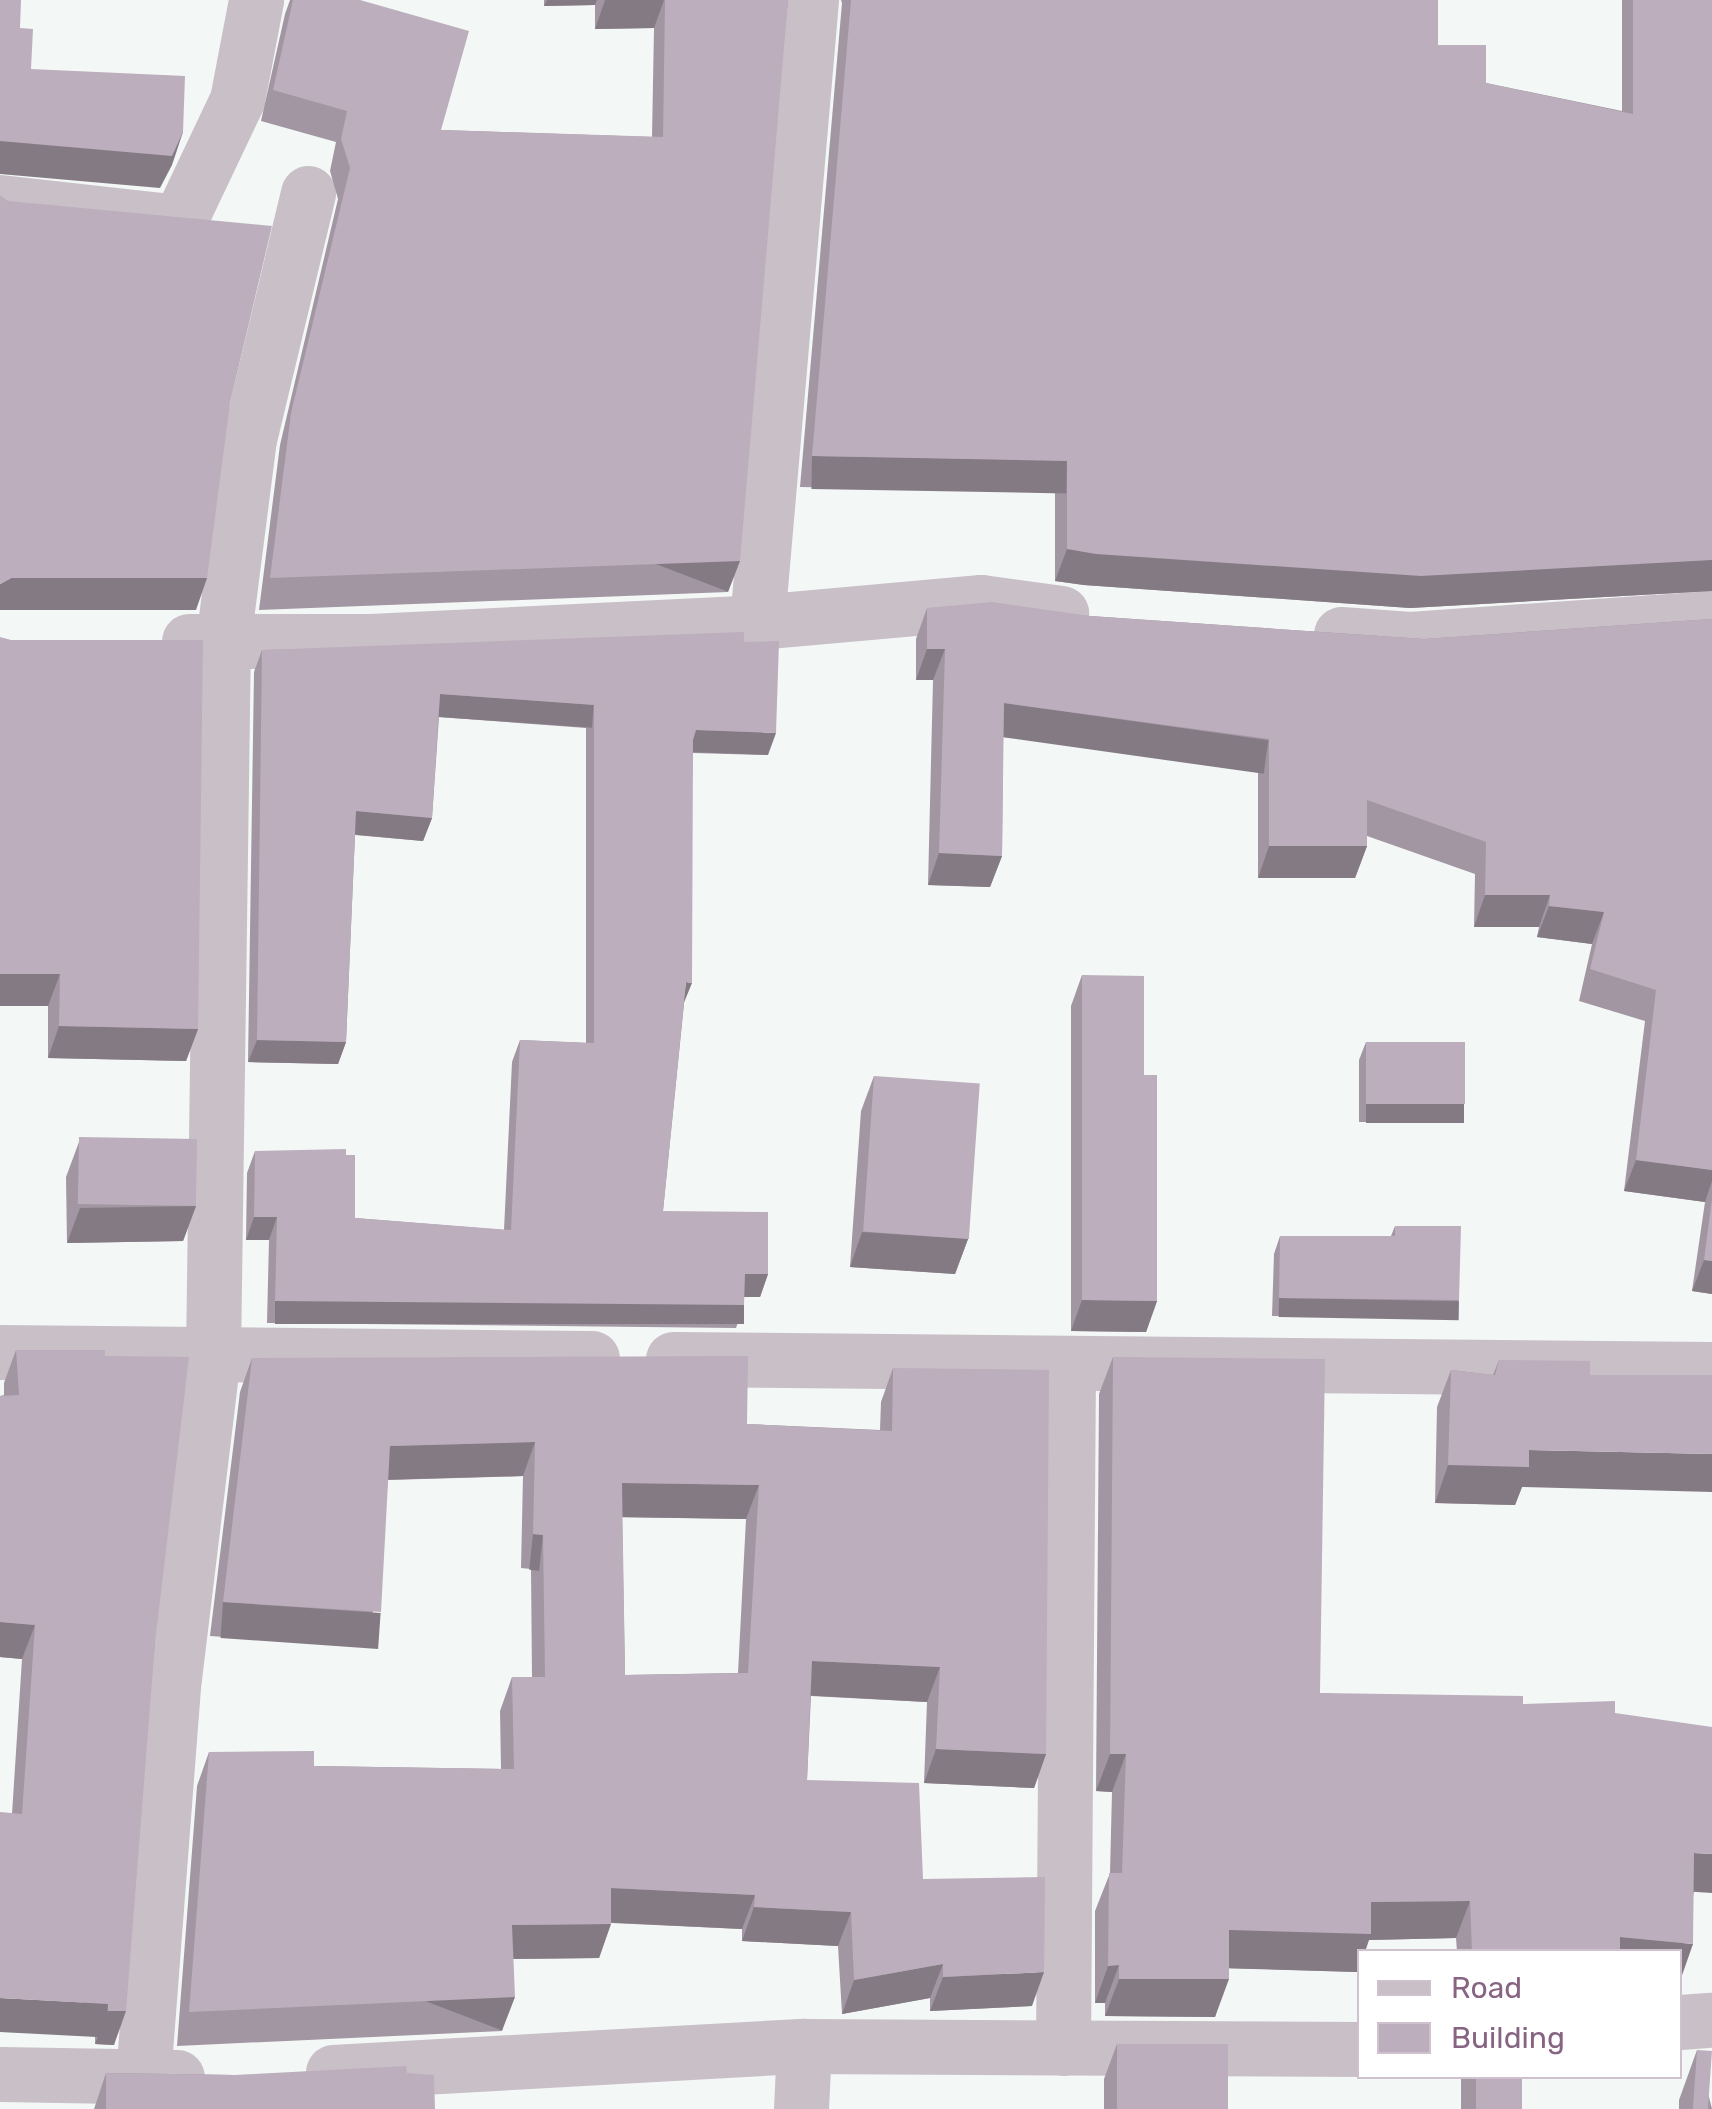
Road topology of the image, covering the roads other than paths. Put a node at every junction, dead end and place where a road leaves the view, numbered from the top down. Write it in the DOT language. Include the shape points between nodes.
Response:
graph roads {
  1 [pos="256,0"];
  2 [pos="810,0"];
  3 [pos="308,193"];
  4 [pos="0,202"];
  5 [pos="1120,618"];
  6 [pos="1712,618"];
  7 [pos="758,622"];
  8 [pos="1294,630"];
  9 [pos="130,641"];
  10 [pos="223,641"];
  11 [pos="0,1352"];
  12 [pos="213,1354"];
  13 [pos="1068,1362"];
  14 [pos="1712,1369"];
  15 [pos="1712,2020"];
  16 [pos="1682,2022"];
  17 [pos="804,2046"];
  18 [pos="1063,2048"];
  19 [pos="1357,2049"];
  20 [pos="0,2074"];
  21 [pos="279,2075"];
  22 [pos="142,2077"];
  23 [pos="220,2078"];
  24 [pos="801,2109"];
  1 -- 4 [label="street" via="238,100 179,222"];
  2 -- 7 [label="street"];
  3 -- 10 [label="street" via="249,438"];
  5 -- 7 [label="street" via="981,602"];
  6 -- 8 [label="street" via="1410,638"];
  7 -- 10 [label="street" via="371,641"];
  9 -- 10 [label="street"];
  10 -- 12 [label="street"];
  11 -- 12 [label="street"];
  12 -- 13 [label="street"];
  12 -- 22 [label="street" via="174,1678"];
  13 -- 14 [label="street"];
  13 -- 18 [label="street"];
  15 -- 16 [label="street"];
  17 -- 18 [label="street"];
  17 -- 21 [label="street"];
  17 -- 24 [label="street"];
  18 -- 19 [label="street"];
  20 -- 22 [label="street"];
  22 -- 23 [label="street"];
}
